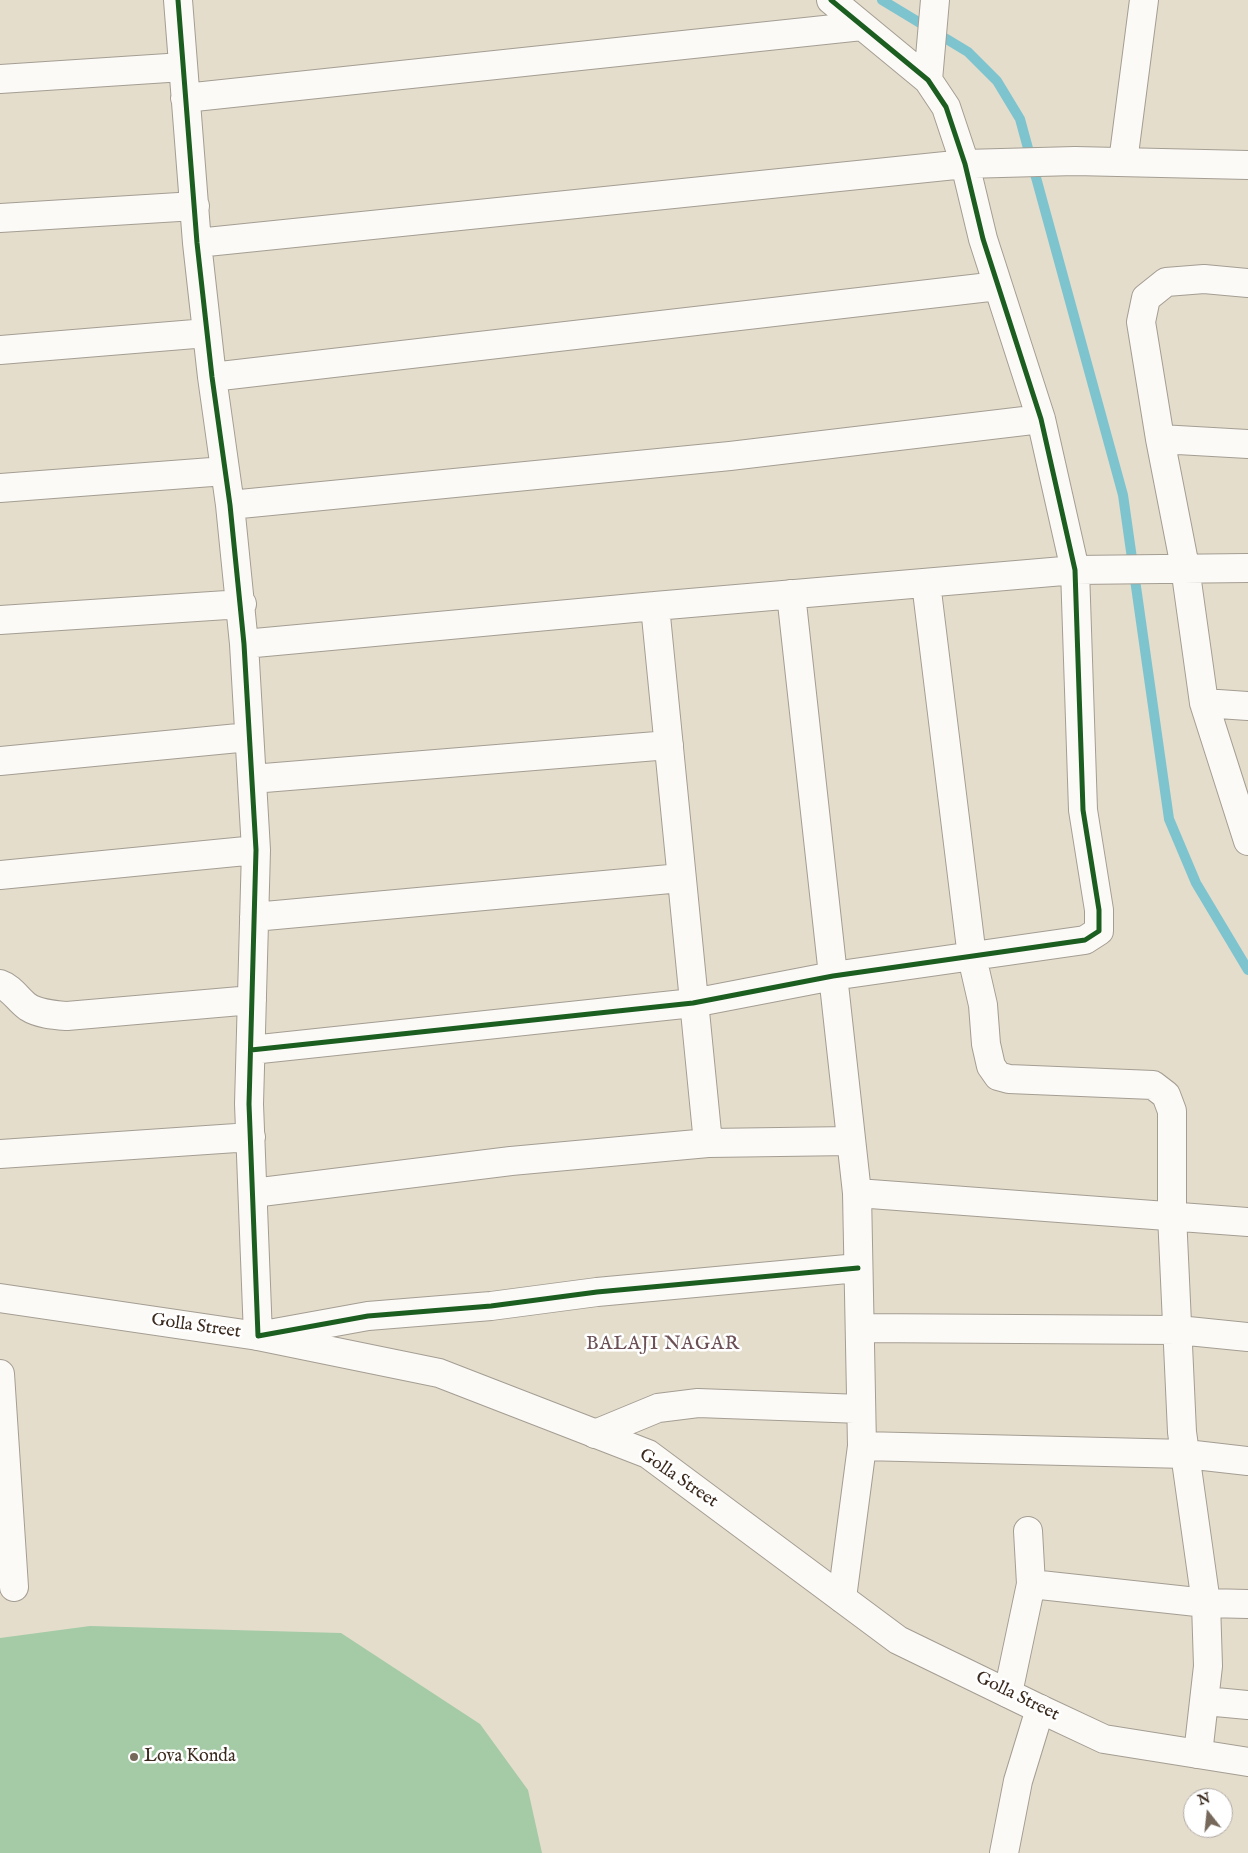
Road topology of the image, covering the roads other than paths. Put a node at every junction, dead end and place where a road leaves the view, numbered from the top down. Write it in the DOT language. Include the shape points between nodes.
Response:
graph roads {
  1 [pos="178,0"];
  2 [pos="831,0"];
  3 [pos="935,0"];
  4 [pos="1144,0"];
  5 [pos="862,26"];
  6 [pos="183,67"];
  7 [pos="929,69"];
  8 [pos="0,79"];
  9 [pos="185,98"];
  10 [pos="1123,162"];
  11 [pos="964,164"];
  12 [pos="1248,165"];
  13 [pos="195,206"];
  14 [pos="0,218"];
  15 [pos="197,243"];
  16 [pos="1248,283"];
  17 [pos="998,286"];
  18 [pos="207,333"];
  19 [pos="0,350"];
  20 [pos="212,377"];
  21 [pos="1040,419"];
  22 [pos="1160,439"];
  23 [pos="1248,444"];
  24 [pos="225,471"];
  25 [pos="0,488"];
  26 [pos="230,505"];
  27 [pos="1185,567"];
  28 [pos="1248,568"];
  29 [pos="1075,570"];
  30 [pos="926,583"];
  31 [pos="791,594"];
  32 [pos="242,604"];
  33 [pos="655,606"];
  34 [pos="0,620"];
  35 [pos="244,644"];
  36 [pos="1204,703"];
  37 [pos="1248,706"];
  38 [pos="249,736"];
  39 [pos="669,745"];
  40 [pos="0,761"];
  41 [pos="252,779"];
  42 [pos="1242,807"];
  43 [pos="1248,841"];
  44 [pos="256,850"];
  45 [pos="0,875"];
  46 [pos="681,878"];
  47 [pos="254,917"];
  48 [pos="972,958"];
  49 [pos="833,976"];
  50 [pos="0,984"];
  51 [pos="252,1000"];
  52 [pos="693,1002"];
  53 [pos="250,1050"];
  54 [pos="250,1137"];
  55 [pos="851,1141"];
  56 [pos="708,1143"];
  57 [pos="0,1154"];
  58 [pos="253,1193"];
  59 [pos="857,1193"];
  60 [pos="1172,1215"];
  61 [pos="1248,1222"];
  62 [pos="858,1268"];
  63 [pos="0,1298"];
  64 [pos="860,1328"];
  65 [pos="1178,1330"];
  66 [pos="258,1336"];
  67 [pos="1248,1336"];
  68 [pos="0,1374"];
  69 [pos="861,1409"];
  70 [pos="595,1434"];
  71 [pos="862,1446"];
  72 [pos="1186,1454"];
  73 [pos="1248,1461"];
  74 [pos="1028,1531"];
  75 [pos="1031,1584"];
  76 [pos="14,1587"];
  77 [pos="842,1598"];
  78 [pos="1206,1603"];
  79 [pos="1248,1604"];
  80 [pos="1008,1693"];
  81 [pos="1204,1700"];
  82 [pos="1248,1705"];
  83 [pos="1040,1709"];
  84 [pos="1198,1754"];
  85 [pos="1248,1762"];
  86 [pos="1004,1853"];
  1 -- 6 [label="street"];
  2 -- 5 [label="street"];
  3 -- 7 [label="street"];
  4 -- 10 [label="street"];
  5 -- 7 [label="street"];
  5 -- 9 [label="street"];
  6 -- 8 [label="street"];
  6 -- 9 [label="street"];
  7 -- 11 [label="street" via="946,107"];
  9 -- 13 [label="street"];
  10 -- 11 [label="street"];
  10 -- 12 [label="street"];
  11 -- 15 [label="street"];
  11 -- 17 [label="street"];
  13 -- 14 [label="street"];
  13 -- 15 [label="street"];
  15 -- 18 [label="street"];
  16 -- 22 [label="street" via="1204,279 1166,282 1146,298 1141,322"];
  17 -- 20 [label="street"];
  17 -- 21 [label="street"];
  18 -- 19 [label="street"];
  18 -- 20 [label="street"];
  20 -- 24 [label="street"];
  21 -- 26 [label="street" via="738,455"];
  21 -- 29 [label="street"];
  22 -- 23 [label="street"];
  22 -- 27 [label="street"];
  24 -- 25 [label="street"];
  24 -- 26 [label="street"];
  26 -- 32 [label="street"];
  27 -- 28 [label="street"];
  27 -- 29 [label="street"];
  27 -- 36 [label="street"];
  29 -- 30 [label="street"];
  29 -- 48 [label="street" via="1083,810 1099,910 1099,931 1085,940"];
  30 -- 31 [label="street"];
  30 -- 48 [label="street"];
  31 -- 33 [label="street"];
  31 -- 49 [label="street"];
  32 -- 34 [label="street"];
  32 -- 35 [label="street"];
  33 -- 35 [label="street"];
  33 -- 39 [label="street"];
  35 -- 38 [label="street"];
  36 -- 37 [label="street"];
  36 -- 42 [label="street"];
  38 -- 40 [label="street"];
  38 -- 41 [label="street"];
  39 -- 41 [label="street"];
  39 -- 46 [label="street"];
  41 -- 44 [label="street"];
  42 -- 43 [label="street"];
  44 -- 45 [label="street"];
  44 -- 47 [label="street"];
  46 -- 47 [label="street"];
  46 -- 52 [label="street"];
  47 -- 51 [label="street"];
  48 -- 49 [label="street"];
  48 -- 60 [label="street" via="986,1044 991,1066 998,1076 1153,1085 1166,1095 1172,1111"];
  49 -- 52 [label="street"];
  49 -- 55 [label="street"];
  50 -- 51 [label="street" via="7,986 29,1007 44,1014 67,1016"];
  51 -- 53 [label="street"];
  52 -- 53 [label="street"];
  52 -- 56 [label="street"];
  53 -- 54 [label="street"];
  54 -- 57 [label="street"];
  54 -- 58 [label="street"];
  55 -- 56 [label="street"];
  55 -- 59 [label="street"];
  56 -- 58 [label="street" via="512,1161"];
  58 -- 66 [label="street"];
  59 -- 60 [label="street"];
  59 -- 62 [label="street"];
  60 -- 61 [label="street"];
  60 -- 65 [label="street"];
  62 -- 64 [label="street"];
  62 -- 66 [label="street" via="368,1316"];
  63 -- 66 [label="street, Golla Street"];
  64 -- 65 [label="street"];
  64 -- 69 [label="street"];
  65 -- 67 [label="street"];
  65 -- 72 [label="street" via="1182,1432"];
  66 -- 70 [label="street, Golla Street" via="438,1373"];
  68 -- 76 [label="street"];
  69 -- 70 [label="street" via="698,1403 658,1408"];
  69 -- 71 [label="street"];
  70 -- 77 [label="street, Golla Street" via="648,1454"];
  71 -- 72 [label="street"];
  71 -- 77 [label="street"];
  72 -- 73 [label="street"];
  72 -- 78 [label="street"];
  74 -- 75 [label="street"];
  75 -- 78 [label="street"];
  75 -- 80 [label="street"];
  77 -- 80 [label="street, Golla Street" via="898,1640"];
  78 -- 79 [label="street"];
  78 -- 81 [label="street" via="1208,1666"];
  80 -- 83 [label="street, Golla Street"];
  81 -- 82 [label="street"];
  81 -- 84 [label="street"];
  83 -- 84 [label="street, Golla Street" via="1104,1739"];
  83 -- 86 [label="street" via="1018,1781"];
  84 -- 85 [label="street, Golla Street"];
}
